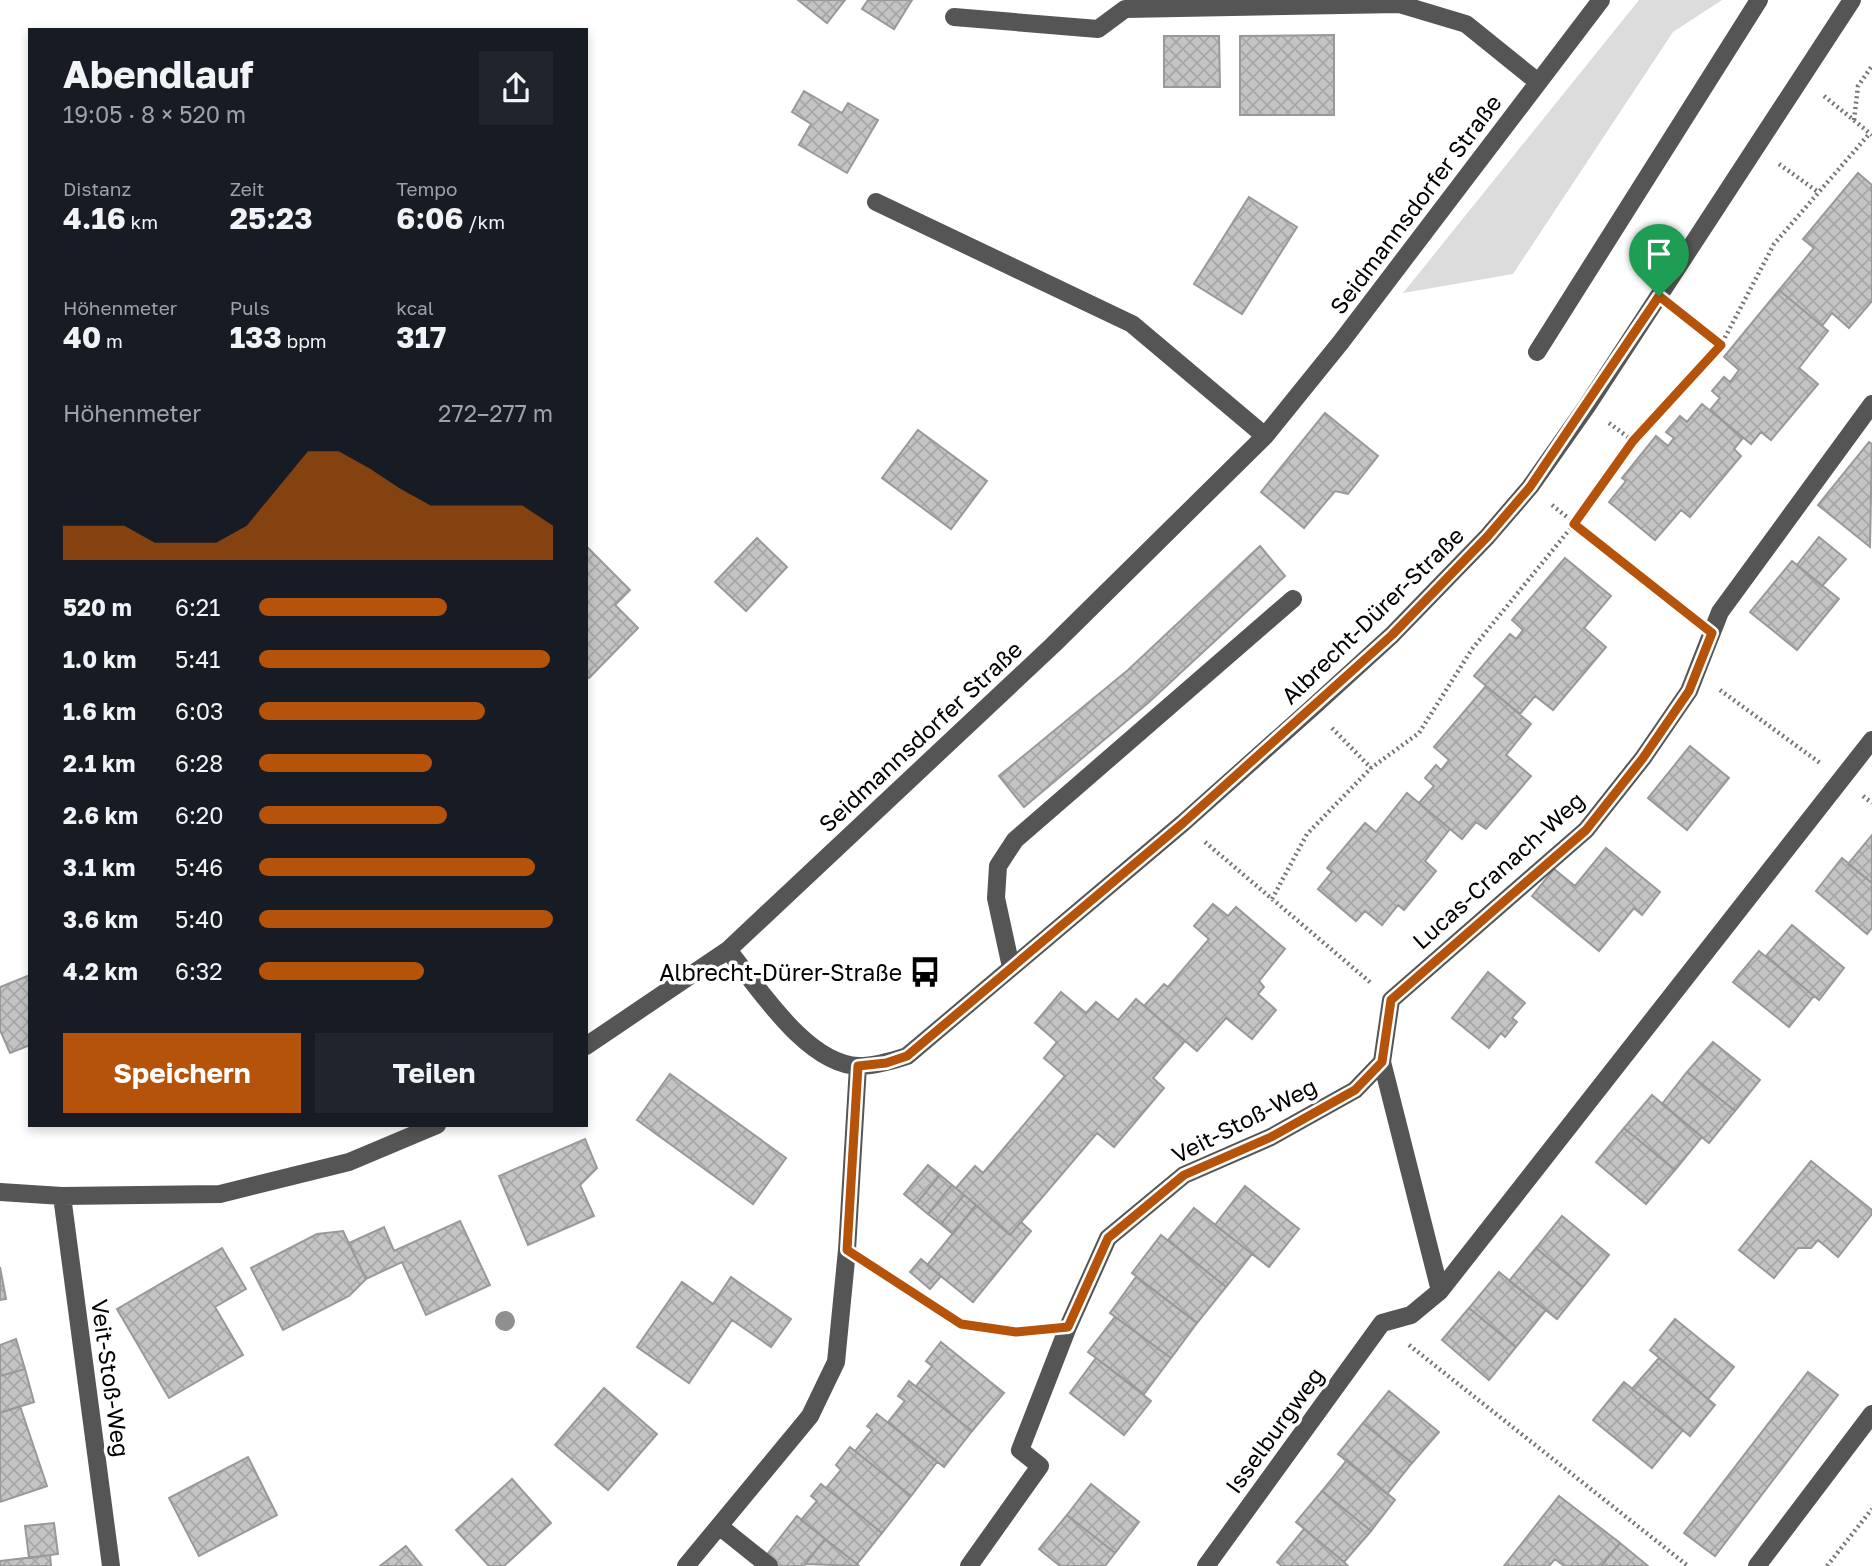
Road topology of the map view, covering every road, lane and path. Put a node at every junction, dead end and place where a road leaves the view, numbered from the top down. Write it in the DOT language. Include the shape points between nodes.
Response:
graph roads {
  1 [pos="1601,0"];
  2 [pos="1759,0"];
  3 [pos="1852,0"];
  4 [pos="954,17"];
  5 [pos="1872,66"];
  6 [pos="1802,78"];
  7 [pos="1538,82"];
  8 [pos="1854,121"];
  9 [pos="1871,134"];
  10 [pos="1757,148"];
  11 [pos="1818,192"];
  12 [pos="876,202"];
  13 [pos="1659,296"];
  14 [pos="1721,345"];
  15 [pos="1537,352"];
  16 [pos="1872,404"];
  17 [pos="1265,436"];
  18 [pos="1530,487"];
  19 [pos="1574,524"];
  20 [pos="1293,599"];
  21 [pos="1712,633"];
  22 [pos="1696,673"];
  23 [pos="1312,708"];
  24 [pos="1872,740"];
  25 [pos="1371,768"];
  26 [pos="1842,779"];
  27 [pos="1872,803"];
  28 [pos="1183,823"];
  29 [pos="1272,899"];
  30 [pos="728,950"];
  31 [pos="1010,967"];
  32 [pos="1391,1000"];
  33 [pos="588,1045"];
  34 [pos="1382,1062"];
  35 [pos="858,1066"];
  36 [pos="433,1127"];
  37 [pos="0,1192"];
  38 [pos="62,1196"];
  39 [pos="847,1250"];
  40 [pos="1440,1292"];
  41 [pos="1068,1327"];
  42 [pos="1427,1358"];
  43 [pos="1872,1414"];
  44 [pos="1872,1509"];
  45 [pos="719,1526"];
  46 [pos="111,1566"];
  47 [pos="686,1566"];
  48 [pos="769,1566"];
  49 [pos="969,1566"];
  50 [pos="1206,1566"];
  51 [pos="1688,1566"];
  52 [pos="1757,1566"];
  53 [pos="1827,1566"];
  1 -- 7 [label="street, Seidmannsdorfer Straße"];
  2 -- 15 [label="street"];
  3 -- 6 [label="street, Albrecht-Dürer-Straße"];
  4 -- 7 [label="street" via="1098,29 1125,9 1399,4 1466,24"];
  5 -- 8 [label="path" via="1858,86"];
  6 -- 8 [label="path"];
  6 -- 10 [label="street, Albrecht-Dürer-Straße"];
  7 -- 17 [label="street, Seidmannsdorfer Straße"];
  8 -- 9 [label="path"];
  9 -- 11 [label="path"];
  10 -- 11 [label="path"];
  10 -- 13 [label="street, Albrecht-Dürer-Straße"];
  11 -- 14 [label="path" via="1774,244"];
  12 -- 17 [label="street" via="1132,324"];
  13 -- 14 [label="path"];
  13 -- 18 [label="street, Albrecht-Dürer-Straße"];
  14 -- 19 [label="path" via="1633,441"];
  16 -- 21 [label="street, Lucas-Cranach-Weg" via="1720,612"];
  17 -- 30 [label="street, Seidmannsdorfer Straße" via="1054,645"];
  18 -- 19 [label="path"];
  18 -- 23 [label="street, Albrecht-Dürer-Straße" via="1392,635"];
  19 -- 21 [label="path"];
  19 -- 25 [label="path" via="1472,649 1419,733"];
  20 -- 31 [label="street" via="1014,840 998,866 996,898"];
  21 -- 22 [label="street, Lucas-Cranach-Weg"];
  22 -- 26 [label="path"];
  22 -- 32 [label="street, Lucas-Cranach-Weg" via="1689,691 1643,758 1586,830"];
  23 -- 25 [label="path"];
  23 -- 28 [label="street, Albrecht-Dürer-Straße"];
  24 -- 26 [label="street"];
  25 -- 29 [label="path" via="1307,834"];
  26 -- 27 [label="path"];
  26 -- 40 [label="street"];
  28 -- 29 [label="path"];
  28 -- 31 [label="street, Albrecht-Dürer-Straße"];
  29 -- 32 [label="path"];
  30 -- 33 [label="street, Seidmannsdorfer Straße"];
  30 -- 35 [label="street, Albrecht-Dürer-Straße" via="797,1033 825,1056"];
  31 -- 35 [label="street, Albrecht-Dürer-Straße" via="907,1056"];
  32 -- 34 [label="street"];
  34 -- 40 [label="street"];
  34 -- 41 [label="street, Veit-Stoß-Weg" via="1355,1090 1271,1137 1184,1175 1108,1238"];
  35 -- 39 [label="street"];
  36 -- 38 [label="street" via="349,1162 220,1194"];
  37 -- 38 [label="street"];
  38 -- 46 [label="street, Veit-Stoß-Weg"];
  39 -- 41 [label="path" via="961,1324 1016,1332"];
  39 -- 45 [label="street" via="836,1362 810,1416"];
  40 -- 50 [label="street, Isselburgweg" via="1411,1315 1382,1323"];
  41 -- 49 [label="street, Veit-Stoß-Weg" via="1020,1450 1040,1466"];
  42 -- 51 [label="path"];
  43 -- 52 [label="street"];
  44 -- 53 [label="path"];
  45 -- 47 [label="street"];
  45 -- 48 [label="street"];
}
